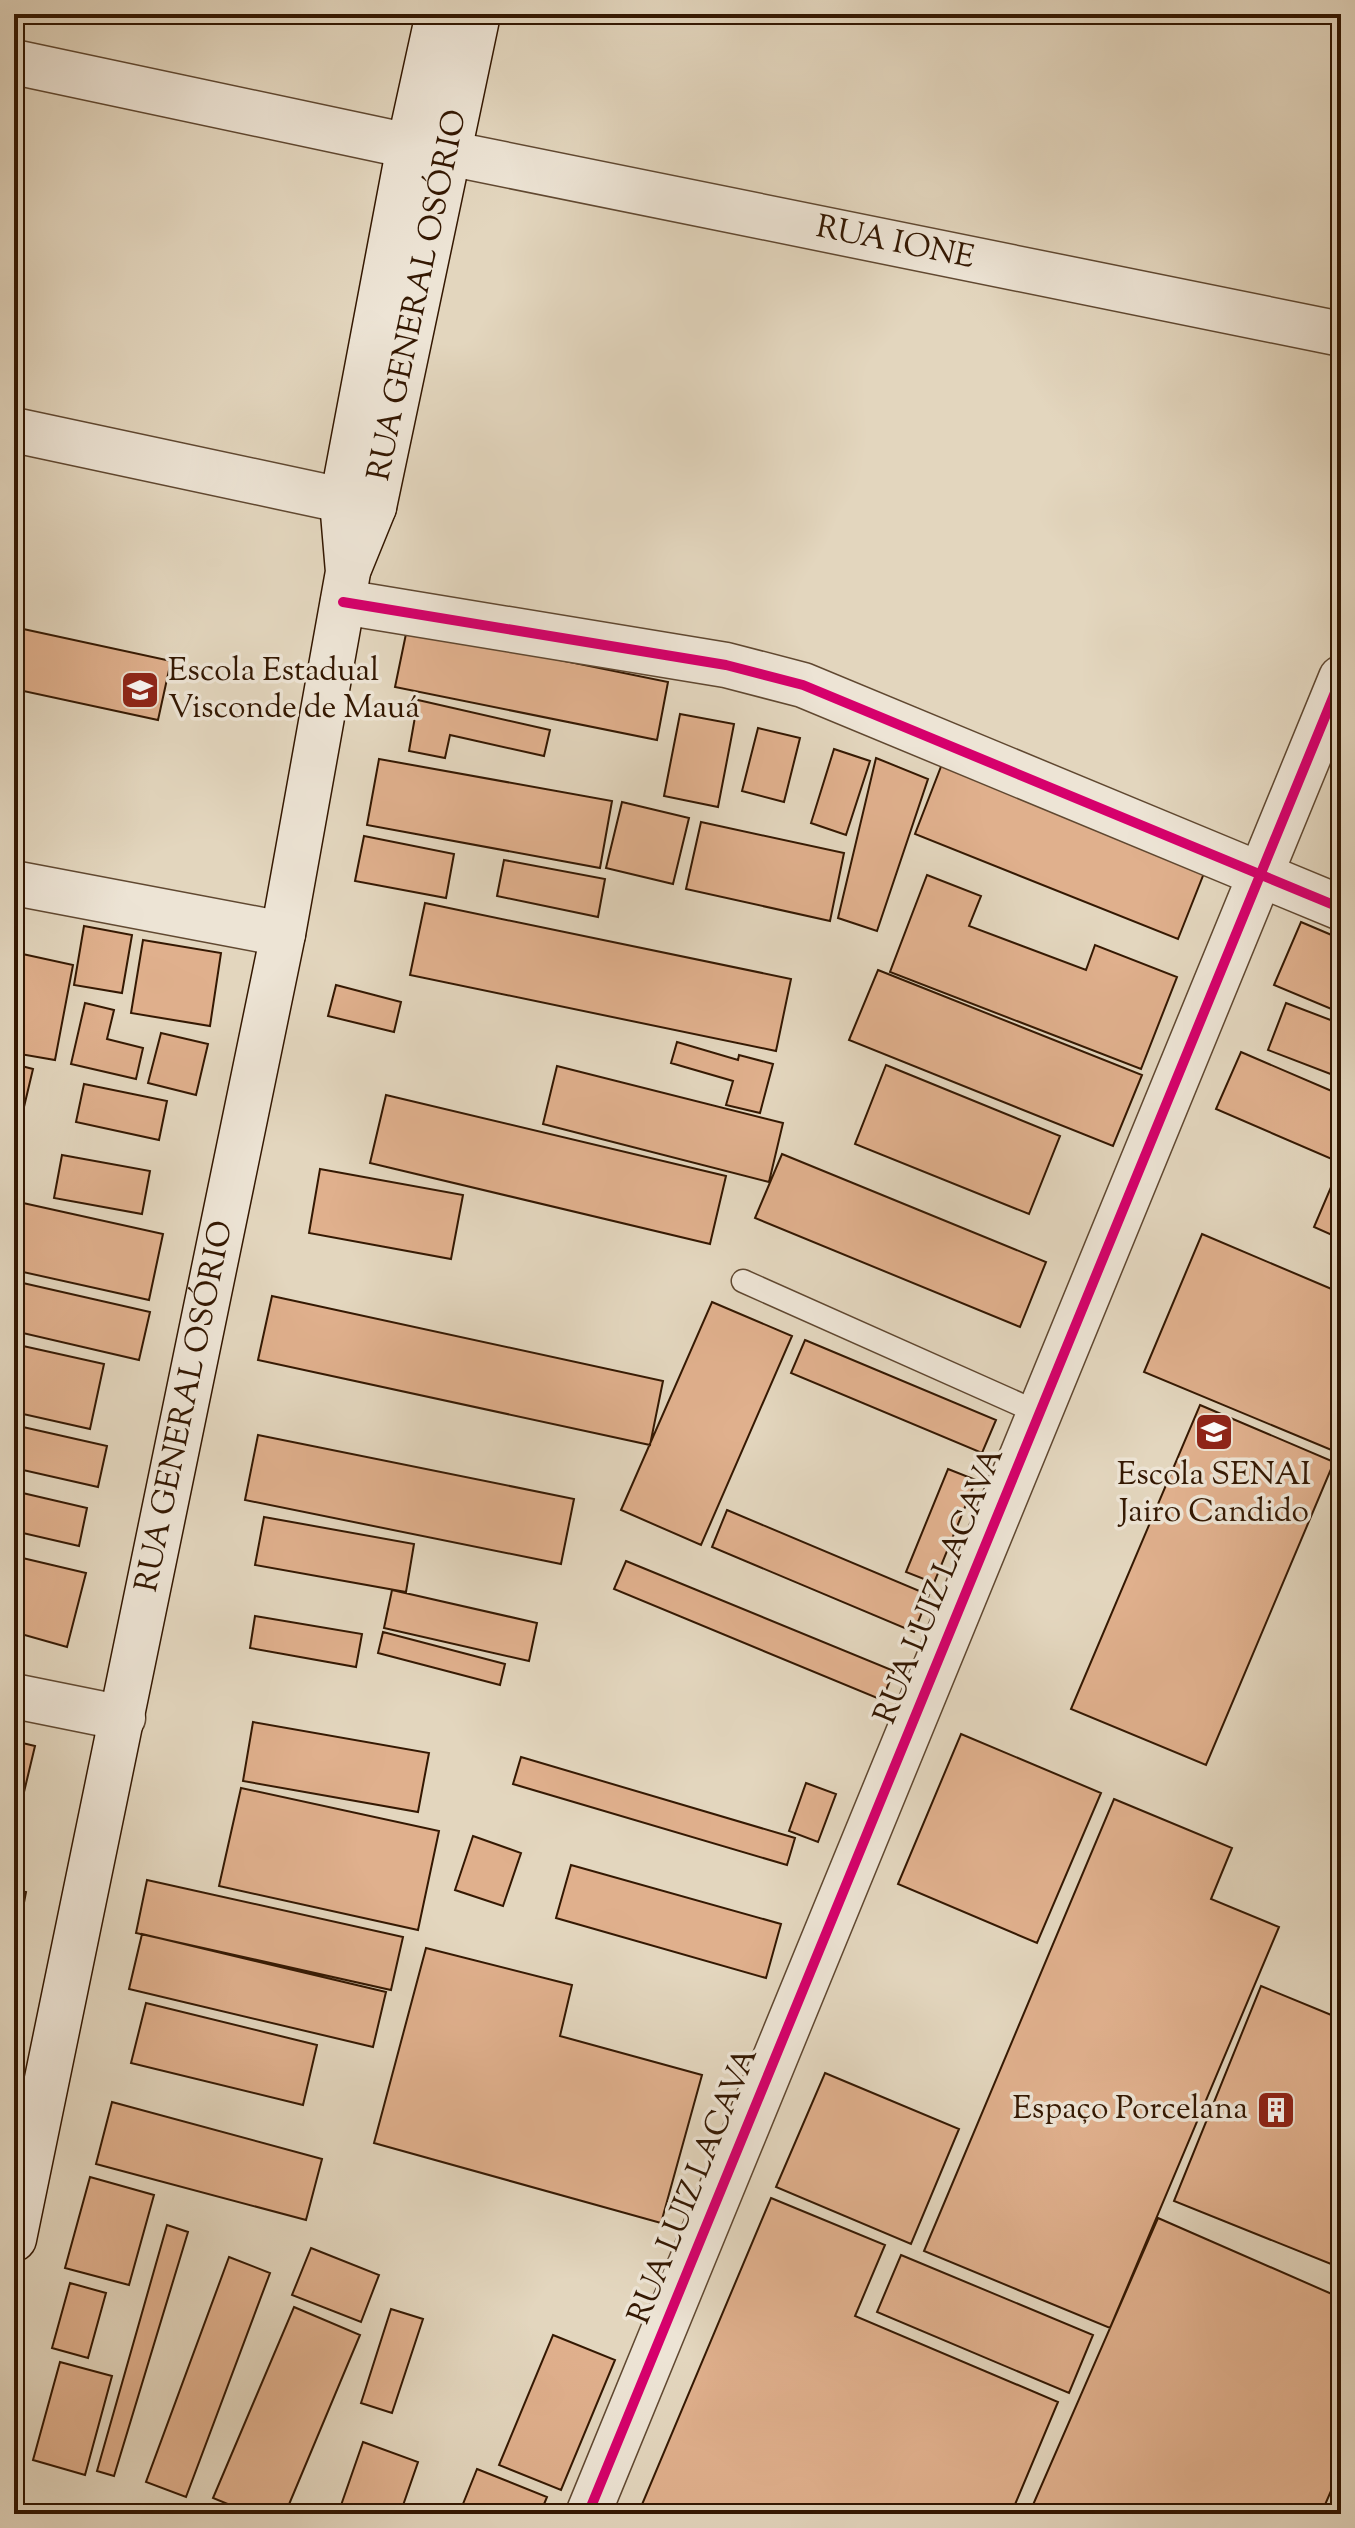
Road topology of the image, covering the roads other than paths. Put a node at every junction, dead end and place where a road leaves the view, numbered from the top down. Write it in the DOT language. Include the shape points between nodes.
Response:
graph roads {
  1 [pos="438,14"];
  2 [pos="478,14"];
  3 [pos="14,62"];
  4 [pos="429,149"];
  5 [pos="1341,334"];
  6 [pos="14,430"];
  7 [pos="358,504"];
  8 [pos="345,587"];
  9 [pos="1341,678"];
  10 [pos="1259,875"];
  11 [pos="14,883"];
  12 [pos="1341,908"];
  13 [pos="283,934"];
  14 [pos="743,1281"];
  15 [pos="1039,1413"];
  16 [pos="14,1696"];
  17 [pos="123,1718"];
  18 [pos="14,2239"];
  19 [pos="588,2514"];
  1 -- 4 [label="street, RUA GENERAL OSÓRIO"];
  2 -- 4 [label="street, RUA GENERAL OSÓRIO"];
  3 -- 4 [label="street, RUA IONE"];
  4 -- 5 [label="street, RUA IONE"];
  4 -- 7 [label="street, RUA GENERAL OSÓRIO"];
  6 -- 7 [label="street"];
  7 -- 8 [label="street, RUA GENERAL OSÓRIO"];
  8 -- 10 [label="street" via="803,685"];
  8 -- 13 [label="street, RUA GENERAL OSÓRIO"];
  9 -- 10 [label="street, RUA LUIZ LACAVA"];
  10 -- 12 [label="street"];
  10 -- 15 [label="street, RUA LUIZ LACAVA"];
  11 -- 13 [label="street"];
  13 -- 17 [label="street, RUA GENERAL OSÓRIO"];
  14 -- 15 [label="lane"];
  15 -- 19 [label="street, RUA LUIZ LACAVA"];
  16 -- 17 [label="street"];
  17 -- 18 [label="street, RUA GENERAL OSÓRIO"];
}
